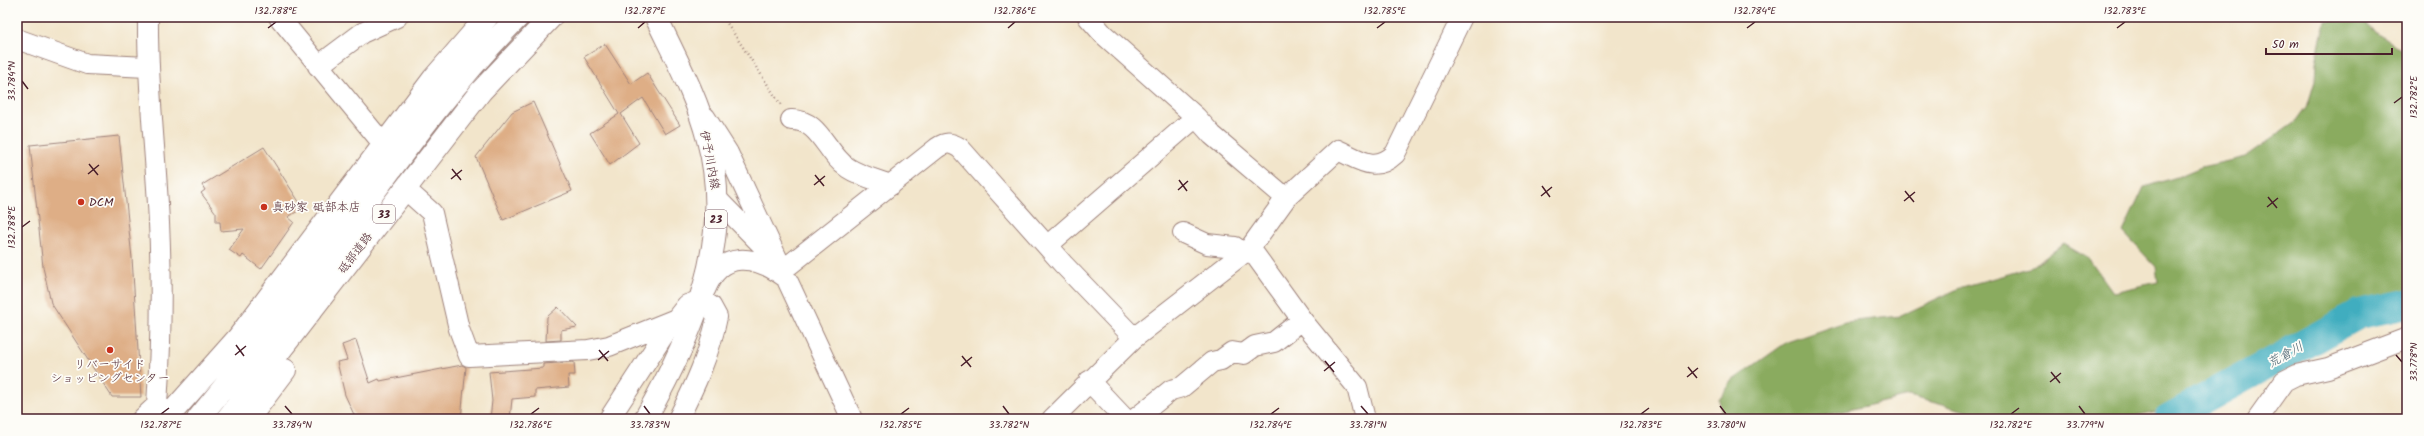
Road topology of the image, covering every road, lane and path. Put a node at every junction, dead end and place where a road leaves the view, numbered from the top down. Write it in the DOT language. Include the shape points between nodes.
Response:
graph roads {
  1 [pos="148,17"];
  2 [pos="279,17"];
  3 [pos="397,17"];
  4 [pos="487,17"];
  5 [pos="518,17"];
  6 [pos="551,17"];
  7 [pos="566,17"];
  8 [pos="656,17"];
  9 [pos="723,17"];
  10 [pos="1088,17"];
  11 [pos="1462,17"];
  12 [pos="17,39"];
  13 [pos="318,66"];
  14 [pos="147,67"];
  15 [pos="696,104"];
  16 [pos="1196,117"];
  17 [pos="792,120"];
  18 [pos="384,145"];
  19 [pos="891,185"];
  20 [pos="413,196"];
  21 [pos="1286,198"];
  22 [pos="717,199"];
  23 [pos="1183,234"];
  24 [pos="1047,246"];
  25 [pos="1246,251"];
  26 [pos="782,269"];
  27 [pos="703,295"];
  28 [pos="676,320"];
  29 [pos="1302,320"];
  30 [pos="1134,338"];
  31 [pos="2407,338"];
  32 [pos="1089,381"];
  33 [pos="166,415"];
  34 [pos="142,419"];
  35 [pos="198,419"];
  36 [pos="227,419"];
  37 [pos="248,419"];
  38 [pos="608,419"];
  39 [pos="645,419"];
  40 [pos="678,419"];
  41 [pos="852,419"];
  42 [pos="1052,419"];
  43 [pos="1125,419"];
  44 [pos="1135,419"];
  45 [pos="1365,419"];
  46 [pos="2257,419"];
  1 -- 14 [label="street"];
  2 -- 13 [label="street"];
  3 -- 13 [label="street" via="362,33"];
  4 -- 18 [label="main road" via="434,78"];
  5 -- 35 [label="main road, 砥部道路 / 33" via="495,39 429,118 335,245"];
  6 -- 36 [label="main road, 砥部道路 / 33" via="481,91"];
  7 -- 20 [label="main road, 33" via="489,99 448,148"];
  8 -- 15 [label="main road, 伊予川内線 / 23"];
  9 -- 17 [label="path"];
  10 -- 16 [label="street" via="1103,34"];
  11 -- 21 [label="street" via="1395,154 1386,163 1378,166 1338,150"];
  12 -- 14 [label="street" via="86,64"];
  13 -- 18 [label="street"];
  14 -- 33 [label="street" via="159,223 159,368"];
  15 -- 22 [label="main road, 伊予川内線 / 23" via="708,140"];
  15 -- 26 [label="street" via="728,153"];
  16 -- 21 [label="street" via="1212,135"];
  16 -- 24 [label="street"];
  17 -- 19 [label="street" via="801,120 808,124 848,169"];
  18 -- 33 [label="main road" via="238,338"];
  19 -- 24 [label="street" via="944,143 951,143 960,148"];
  19 -- 26 [label="street"];
  20 -- 28 [label="street" via="432,213 459,329 469,356 588,350 609,346"];
  20 -- 37 [label="main road, 33"];
  21 -- 25 [label="street"];
  22 -- 26 [label="street"];
  22 -- 27 [label="main road, 伊予川内線 / 23" via="712,251"];
  23 -- 25 [label="street" via="1207,244"];
  24 -- 30 [label="street"];
  25 -- 29 [label="street"];
  25 -- 30 [label="street"];
  26 -- 27 [label="street" via="763,262 742,260 722,267 711,277"];
  26 -- 41 [label="street"];
  27 -- 28 [label="street" via="687,305"];
  27 -- 39 [label="main road, 伊予川内線 / 23" via="677,361"];
  27 -- 40 [label="street" via="717,317 713,339"];
  28 -- 38 [label="street" via="665,332"];
  29 -- 44 [label="street" via="1274,342 1255,346 1244,354 1232,352 1221,360 1212,362 1182,387 1171,390"];
  29 -- 45 [label="street" via="1357,388"];
  30 -- 32 [label="street"];
  31 -- 46 [label="street" via="2328,368 2296,375 2284,381"];
  32 -- 42 [label="street"];
  32 -- 43 [label="street"];
  33 -- 34 [label="street"];
}
